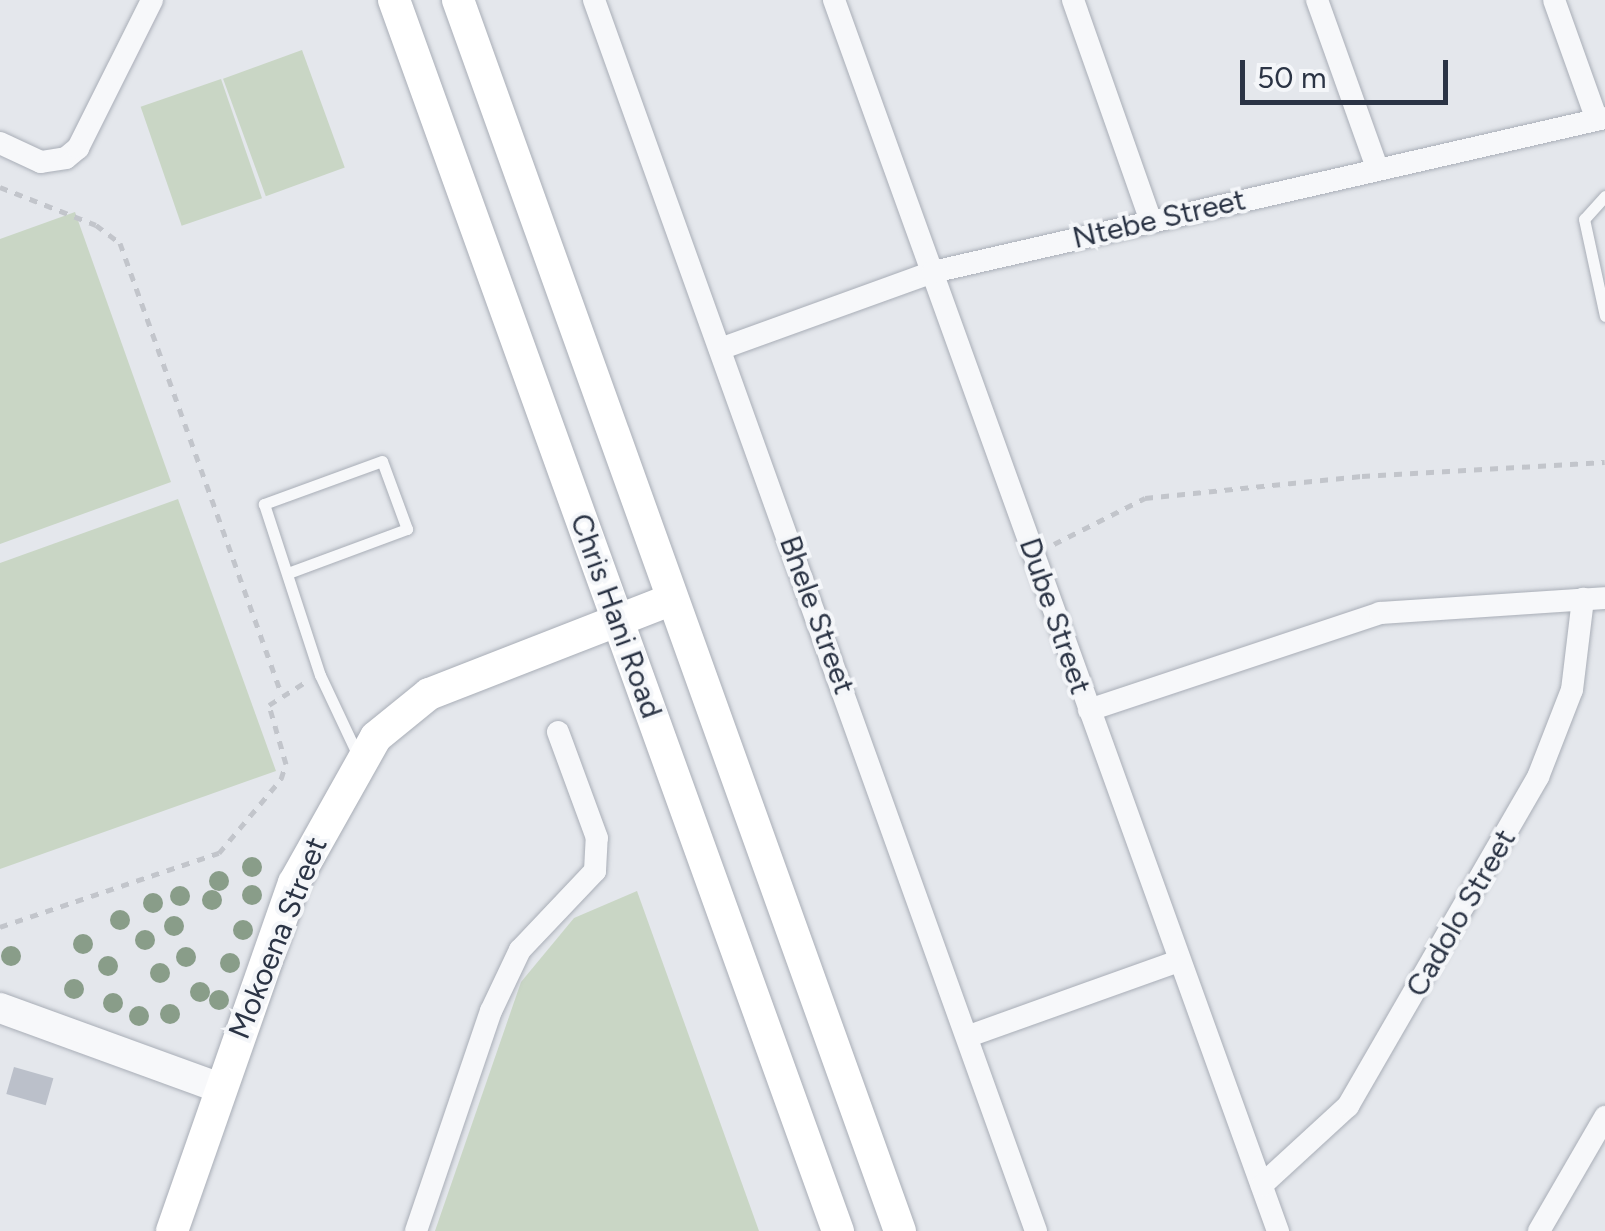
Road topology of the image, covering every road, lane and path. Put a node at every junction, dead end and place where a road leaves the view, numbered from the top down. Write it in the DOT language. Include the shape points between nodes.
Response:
graph roads {
  1 [pos="152,0"];
  2 [pos="394,0"];
  3 [pos="458,0"];
  4 [pos="594,0"];
  5 [pos="834,0"];
  6 [pos="1073,0"];
  7 [pos="1317,0"];
  8 [pos="1554,0"];
  9 [pos="1601,119"];
  10 [pos="0,143"];
  11 [pos="1377,168"];
  12 [pos="0,187"];
  13 [pos="1605,196"];
  14 [pos="1151,221"];
  15 [pos="933,272"];
  16 [pos="1605,316"];
  17 [pos="720,349"];
  18 [pos="1605,462"];
  19 [pos="1034,555"];
  20 [pos="288,573"];
  21 [pos="1594,598"];
  22 [pos="670,600"];
  23 [pos="617,619"];
  24 [pos="1088,710"];
  25 [pos="558,732"];
  26 [pos="361,761"];
  27 [pos="0,927"];
  28 [pos="1179,961"];
  29 [pos="0,1008"];
  30 [pos="969,1036"];
  31 [pos="220,1088"];
  32 [pos="1605,1117"];
  33 [pos="1262,1185"];
  34 [pos="172,1231"];
  35 [pos="416,1231"];
  36 [pos="838,1231"];
  37 [pos="900,1231"];
  38 [pos="1036,1231"];
  39 [pos="1278,1231"];
  40 [pos="1539,1231"];
  1 -- 10 [label="street" via="78,148 42,162"];
  2 -- 23 [label="main road, Chris Hani Road"];
  3 -- 22 [label="main road, Chris Hani Road"];
  4 -- 17 [label="street, Bhele Street"];
  5 -- 15 [label="street, Dube Street"];
  6 -- 14 [label="street"];
  7 -- 11 [label="street"];
  8 -- 9 [label="street"];
  9 -- 11 [label="street, Ntebe Street"];
  11 -- 14 [label="street, Ntebe Street"];
  12 -- 27 [label="path" via="96,225 120,243 282,694 269,705 268,717 286,764 248,826 219,853"];
  13 -- 16 [label="lane" via="1584,219"];
  14 -- 15 [label="street, Ntebe Street"];
  15 -- 17 [label="street, Ntebe Street"];
  15 -- 19 [label="street, Dube Street"];
  17 -- 30 [label="street, Bhele Street"];
  18 -- 19 [label="path" via="1362,476 1145,498"];
  19 -- 24 [label="street, Dube Street"];
  20 -- 20 [label="lane" via="264,504 382,461 408,529"];
  20 -- 26 [label="lane" via="320,675"];
  21 -- 24 [label="street" via="1380,613"];
  21 -- 33 [label="street, Cadolo Street" via="1572,690 1538,777 1348,1106"];
  22 -- 23 [label="main road, Mokoena Street"];
  22 -- 37 [label="main road, Chris Hani Road"];
  23 -- 26 [label="main road, Mokoena Street" via="420,699 392,719"];
  23 -- 36 [label="main road, Chris Hani Road"];
  24 -- 28 [label="street, Dube Street"];
  25 -- 35 [label="street" via="597,838 595,871 520,950 491,1011"];
  26 -- 31 [label="main road, Mokoena Street" via="294,883"];
  28 -- 30 [label="street"];
  28 -- 33 [label="street, Dube Street"];
  29 -- 31 [label="street"];
  30 -- 38 [label="street, Bhele Street"];
  31 -- 34 [label="main road, Mokoena Street"];
  32 -- 40 [label="street"];
  33 -- 39 [label="street, Dube Street"];
}
